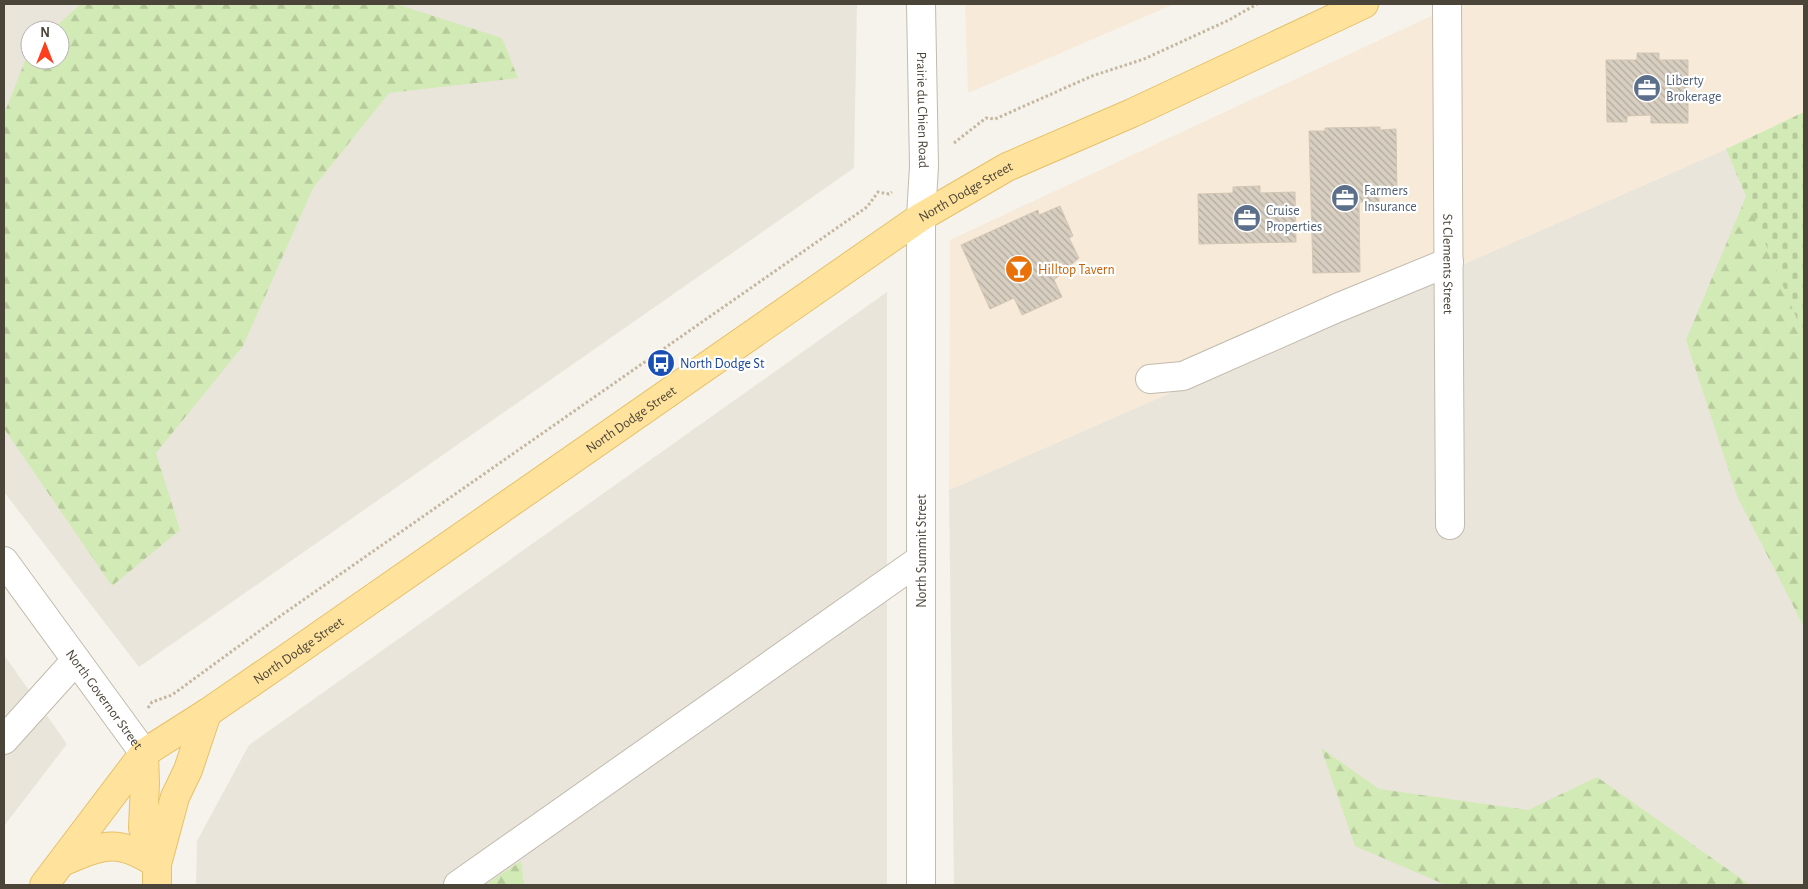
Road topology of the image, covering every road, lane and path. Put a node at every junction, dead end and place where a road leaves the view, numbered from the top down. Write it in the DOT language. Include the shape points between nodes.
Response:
graph roads {
  1 [pos="921,4"];
  2 [pos="1364,4"];
  3 [pos="1447,4"];
  4 [pos="1329,11"];
  5 [pos="921,217"];
  6 [pos="1449,262"];
  7 [pos="1150,379"];
  8 [pos="1450,525"];
  9 [pos="921,559"];
  10 [pos="4,562"];
  11 [pos="76,660"];
  12 [pos="207,713"];
  13 [pos="4,740"];
  14 [pos="144,753"];
  15 [pos="62,862"];
  16 [pos="157,875"];
  17 [pos="44,885"];
  18 [pos="458,885"];
  19 [pos="921,885"];
  1 -- 5 [label="street, Prairie du Chien Road" via="924,166"];
  2 -- 4 [label="main road, North Dodge Street"];
  3 -- 6 [label="street, St Clements Street"];
  4 -- 5 [label="main road, North Dodge Street" via="1132,113 1007,167"];
  5 -- 9 [label="street, North Summit Street"];
  5 -- 12 [label="main road, North Dodge Street"];
  6 -- 7 [label="street" via="1183,376"];
  6 -- 8 [label="street, St Clements Street"];
  9 -- 18 [label="street"];
  9 -- 19 [label="street, North Summit Street"];
  10 -- 11 [label="street, North Governor Street"];
  11 -- 13 [label="street"];
  11 -- 14 [label="street, North Governor Street"];
  12 -- 14 [label="main road, North Dodge Street"];
  12 -- 16 [label="main road" via="188,770 175,797"];
  14 -- 15 [label="main road, North Dodge Street"];
  14 -- 16 [label="main road, North Governor Street" via="143,828"];
  15 -- 16 [label="main road" via="111,846 140,852"];
  15 -- 17 [label="main road, North Dodge Street"];
}
